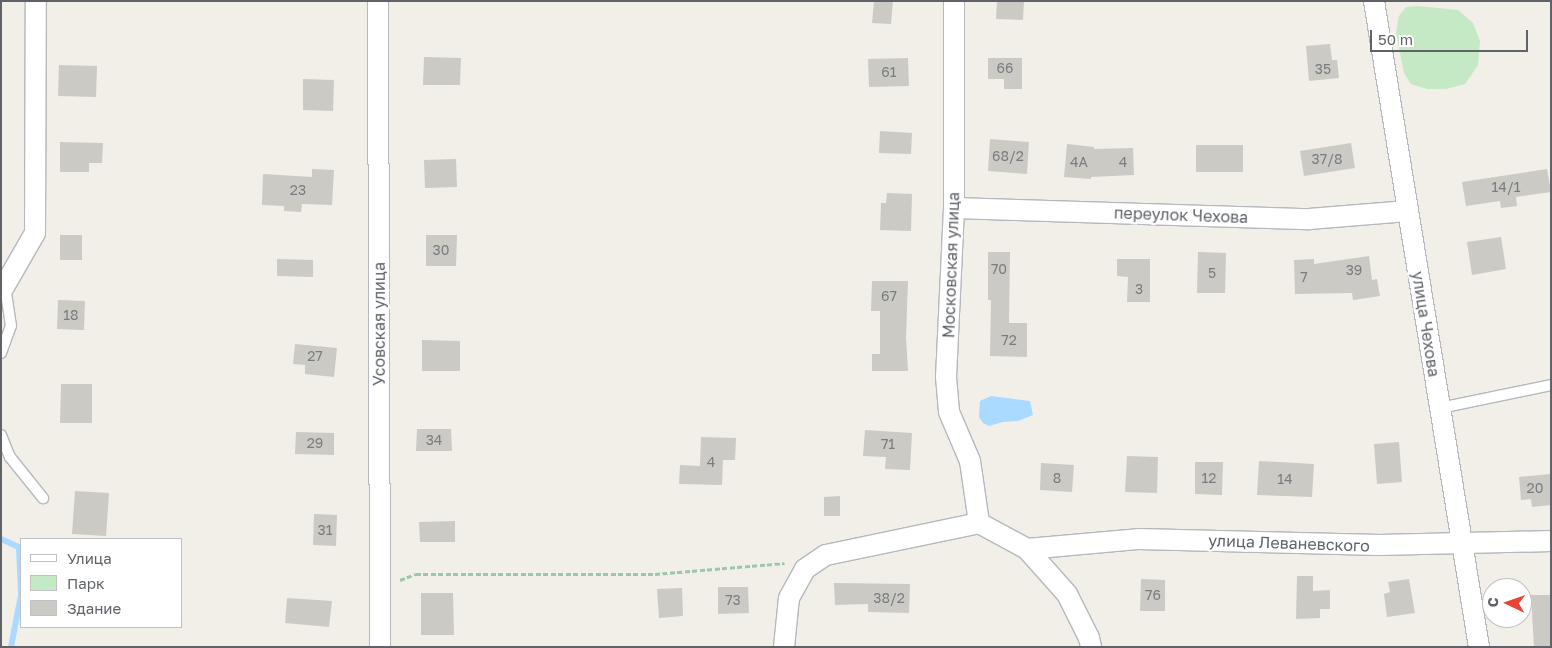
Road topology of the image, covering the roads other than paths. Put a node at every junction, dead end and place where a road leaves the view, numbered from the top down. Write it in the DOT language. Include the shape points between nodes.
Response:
graph roads {
  1 [pos="36,1"];
  2 [pos="378,1"];
  3 [pos="954,1"];
  4 [pos="1374,1"];
  5 [pos="954,208"];
  6 [pos="1408,211"];
  7 [pos="3,289"];
  8 [pos="1,353"];
  9 [pos="1551,386"];
  10 [pos="1440,408"];
  11 [pos="1,435"];
  12 [pos="42,498"];
  13 [pos="979,523"];
  14 [pos="1551,541"];
  15 [pos="1462,542"];
  16 [pos="1028,549"];
  17 [pos="380,647"];
  18 [pos="784,647"];
  19 [pos="1090,647"];
  20 [pos="1479,647"];
  1 -- 7 [label="street" via="35,233"];
  2 -- 17 [label="street, Усовская улица"];
  3 -- 5 [label="street, Московская улица"];
  4 -- 6 [label="street, улица Чехова"];
  5 -- 6 [label="street, переулок Чехова" via="1309,218"];
  5 -- 13 [label="street, Московская улица" via="946,376 950,412 970,461"];
  6 -- 10 [label="street, улица Чехова"];
  7 -- 8 [label="lane" via="11,326"];
  9 -- 10 [label="lane"];
  10 -- 15 [label="street, улица Чехова"];
  11 -- 12 [label="lane" via="10,457"];
  13 -- 16 [label="street"];
  13 -- 18 [label="street" via="826,555 818,560 805,569 789,598"];
  14 -- 15 [label="street, улица Леваневского"];
  15 -- 16 [label="street, улица Леваневского" via="1379,545 1138,538"];
  15 -- 20 [label="street, улица Чехова"];
  16 -- 19 [label="street" via="1068,594 1089,638"];
}
